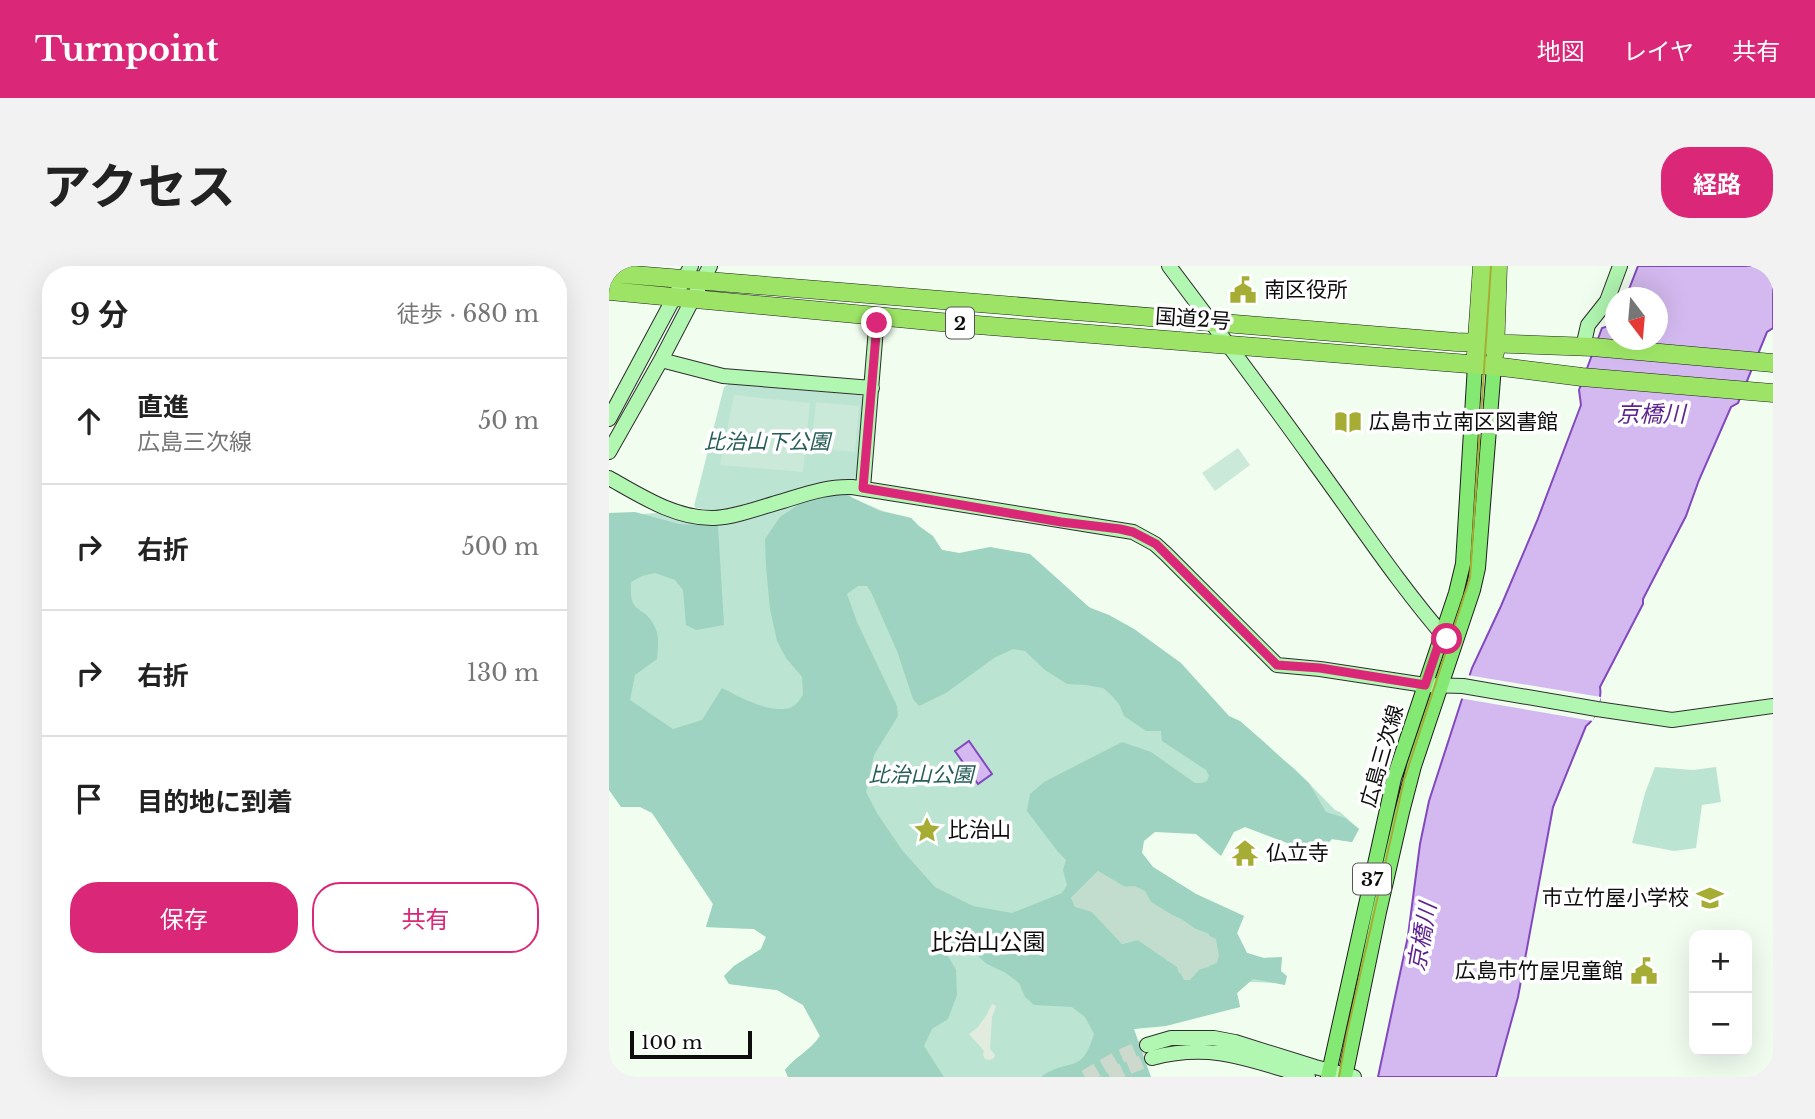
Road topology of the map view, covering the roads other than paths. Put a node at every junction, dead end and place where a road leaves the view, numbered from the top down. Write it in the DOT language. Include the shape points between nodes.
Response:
graph roads {
  1 [pos="1169,266"];
  2 [pos="1482,266"];
  3 [pos="1498,266"];
  4 [pos="1620,266"];
  5 [pos="609,273"];
  6 [pos="697,273"];
  7 [pos="609,291"];
  8 [pos="684,298"];
  9 [pos="877,316"];
  10 [pos="1210,321"];
  11 [pos="1228,344"];
  12 [pos="1486,344"];
  13 [pos="1588,347"];
  14 [pos="661,360"];
  15 [pos="1765,362"];
  16 [pos="1475,365"];
  17 [pos="1494,366"];
  18 [pos="872,388"];
  19 [pos="1773,393"];
  20 [pos="609,419"];
  21 [pos="609,452"];
  22 [pos="609,478"];
  23 [pos="863,488"];
  24 [pos="1442,634"];
  25 [pos="1454,647"];
  26 [pos="1425,685"];
  27 [pos="1442,685"];
  28 [pos="1773,706"];
  29 [pos="1328,1074"];
  30 [pos="1348,1076"];
  31 [pos="1308,1077"];
  1 -- 10 [label="street"];
  2 -- 12 [label="highway"];
  3 -- 12 [label="highway"];
  4 -- 13 [label="street" via="1607,301 1588,325"];
  5 -- 6 [label="highway, 国道2号 / 2"];
  6 -- 8 [label="street"];
  6 -- 10 [label="highway, 国道2号 / 2"];
  7 -- 8 [label="highway, 国道2号 / 2"];
  8 -- 9 [label="highway, 国道2号 / 2"];
  8 -- 14 [label="street"];
  8 -- 20 [label="street"];
  9 -- 11 [label="highway, 国道2号 / 2"];
  9 -- 18 [label="street"];
  10 -- 11 [label="street"];
  10 -- 12 [label="highway, 国道2号 / 2"];
  11 -- 16 [label="highway, 国道2号 / 2"];
  11 -- 24 [label="street"];
  12 -- 13 [label="highway, 国道2号 / 2"];
  12 -- 16 [label="highway"];
  12 -- 17 [label="highway"];
  13 -- 15 [label="highway, 国道2号 / 2"];
  14 -- 18 [label="street" via="723,376"];
  14 -- 21 [label="street"];
  16 -- 17 [label="highway, 国道2号 / 2"];
  16 -- 24 [label="main road, 広島三次線 / 37" via="1463,565"];
  17 -- 19 [label="highway, 国道2号 / 2"];
  17 -- 25 [label="main road, 広島三次線 / 37" via="1478,568"];
  18 -- 23 [label="street"];
  22 -- 23 [label="street" via="654,503 706,517 734,515 825,489"];
  23 -- 26 [label="street" via="1133,532 1156,544 1277,665"];
  24 -- 25 [label="street"];
  24 -- 26 [label="main road, 広島三次線 / 37"];
  25 -- 27 [label="main road, 広島三次線 / 37"];
  26 -- 27 [label="street"];
  26 -- 29 [label="main road, 広島三次線 / 37" via="1394,778"];
  27 -- 28 [label="street" via="1672,720"];
  27 -- 30 [label="main road, 広島三次線 / 37" via="1402,812"];
  29 -- 30 [label="street"];
  29 -- 31 [label="street" via="1214,1038 1171,1038 1149,1052 1212,1051"];
}
